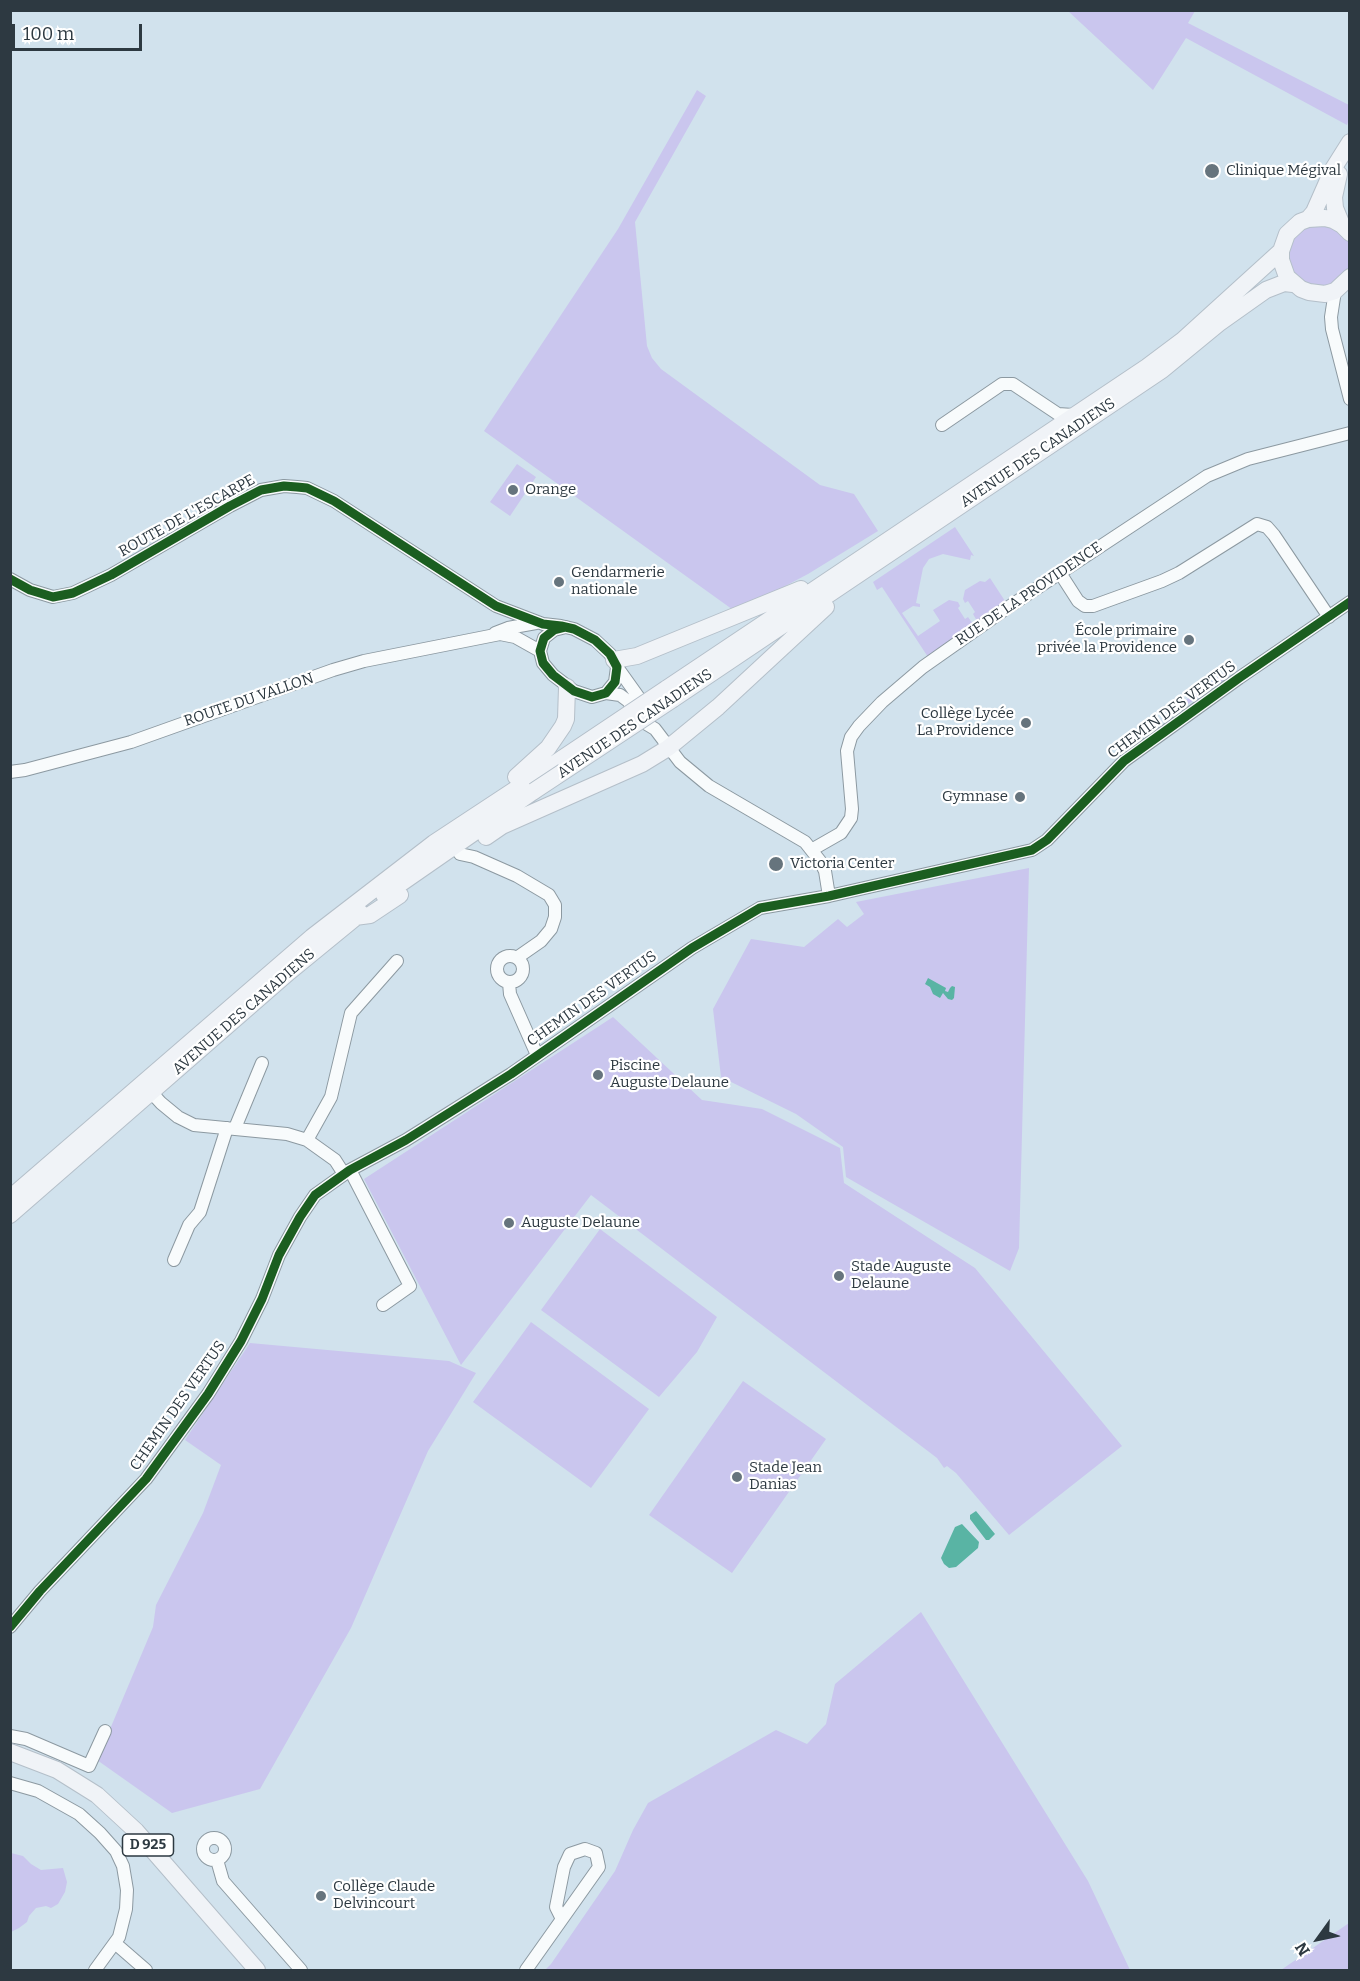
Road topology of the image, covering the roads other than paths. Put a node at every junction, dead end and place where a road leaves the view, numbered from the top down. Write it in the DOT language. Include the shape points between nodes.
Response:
graph roads {
  1 [pos="1349,142"];
  2 [pos="1308,219"];
  3 [pos="1346,229"];
  4 [pos="1281,251"];
  5 [pos="1350,278"];
  6 [pos="1293,284"];
  7 [pos="1335,291"];
  8 [pos="1314,293"];
  9 [pos="1331,317"];
  10 [pos="1350,399"];
  11 [pos="1046,404"];
  12 [pos="1073,415"];
  13 [pos="942,425"];
  14 [pos="1047,433"];
  15 [pos="1350,433"];
  16 [pos="1060,573"];
  17 [pos="10,579"];
  18 [pos="841,587"];
  19 [pos="811,591"];
  20 [pos="1350,602"];
  21 [pos="496,606"];
  22 [pos="1329,617"];
  23 [pos="538,622"];
  24 [pos="566,627"];
  25 [pos="512,632"];
  26 [pos="540,651"];
  27 [pos="616,663"];
  28 [pos="567,687"];
  29 [pos="606,693"];
  30 [pos="669,694"];
  31 [pos="655,729"];
  32 [pos="668,748"];
  33 [pos="10,772"];
  34 [pos="434,843"];
  35 [pos="813,849"];
  36 [pos="460,854"];
  37 [pos="829,896"];
  38 [pos="355,917"];
  39 [pos="397,961"];
  40 [pos="524,964"];
  41 [pos="509,983"];
  42 [pos="537,1055"];
  43 [pos="262,1063"];
  44 [pos="151,1092"];
  45 [pos="231,1128"];
  46 [pos="307,1140"];
  47 [pos="347,1172"];
  48 [pos="10,1198"];
  49 [pos="10,1215"];
  50 [pos="174,1260"];
  51 [pos="383,1305"];
  52 [pos="10,1628"];
  53 [pos="105,1731"];
  54 [pos="10,1736"];
  55 [pos="10,1752"];
  56 [pos="10,1784"];
  57 [pos="217,1860"];
  58 [pos="562,1919"];
  59 [pos="116,1944"];
  60 [pos="95,1971"];
  61 [pos="146,1971"];
  62 [pos="257,1971"];
  63 [pos="301,1971"];
  64 [pos="526,1971"];
  1 -- 2 [label="main road, AVENUE DES CANADIENS"];
  1 -- 3 [label="main road" via="1334,197"];
  2 -- 3 [label="main road" via="1325,218"];
  2 -- 4 [label="main road, AVENUE DES CANADIENS" via="1293,228"];
  4 -- 6 [label="main road" via="1283,269"];
  4 -- 12 [label="main road, AVENUE DES CANADIENS" via="1183,340"];
  5 -- 7 [label="main road"];
  6 -- 8 [label="main road"];
  6 -- 18 [label="main road, AVENUE DES CANADIENS" via="1266,290 1162,370"];
  7 -- 8 [label="main road"];
  7 -- 9 [label="street"];
  8 -- 9 [label="street"];
  9 -- 10 [label="street"];
  11 -- 12 [label="street" via="1058,414"];
  11 -- 13 [label="street" via="1013,384 1002,384"];
  11 -- 14 [label="street" via="1051,417"];
  12 -- 14 [label="main road, AVENUE DES CANADIENS"];
  14 -- 19 [label="main road, AVENUE DES CANADIENS"];
  15 -- 16 [label="street, RUE DE LA PROVIDENCE" via="1248,459 1207,476"];
  16 -- 22 [label="street" via="1078,601 1093,606 1179,573 1257,524 1275,535"];
  16 -- 35 [label="street, RUE DE LA PROVIDENCE" via="923,667 859,726 847,752 851,818 841,833"];
  17 -- 21 [label="street, ROUTE DE L'ESCARPE" via="53,597 73,593 246,497 284,486 307,488 334,501"];
  18 -- 30 [label="main road, AVENUE DES CANADIENS"];
  18 -- 32 [label="main road" via="828,605"];
  19 -- 27 [label="main road" via="800,589"];
  19 -- 30 [label="main road, AVENUE DES CANADIENS"];
  20 -- 22 [label="street, CHEMIN DES VERTUS"];
  21 -- 23 [label="street, ROUTE DE L'ESCARPE"];
  21 -- 25 [label="street, ROUTE DE L'ESCARPE"];
  22 -- 37 [label="street, CHEMIN DES VERTUS" via="1124,761 1047,840 1032,850"];
  23 -- 24 [label="street, ROUTE DE L'ESCARPE"];
  23 -- 25 [label="street, ROUTE DU VALLON"];
  24 -- 26 [label="street" via="549,634"];
  24 -- 27 [label="street" via="595,640"];
  25 -- 26 [label="street"];
  25 -- 33 [label="street, ROUTE DU VALLON" via="333,670 131,742"];
  26 -- 28 [label="street" via="548,670"];
  27 -- 29 [label="street" via="615,682"];
  27 -- 31 [label="street" via="653,718"];
  28 -- 29 [label="street" via="592,697"];
  28 -- 34 [label="main road" via="566,718 548,748"];
  29 -- 31 [label="street" via="620,695"];
  30 -- 34 [label="main road, AVENUE DES CANADIENS, bridge"];
  30 -- 38 [label="main road, AVENUE DES CANADIENS, bridge"];
  31 -- 32 [label="street"];
  32 -- 35 [label="street" via="714,789"];
  32 -- 36 [label="main road" via="629,770 502,826"];
  34 -- 48 [label="main road, AVENUE DES CANADIENS" via="312,937"];
  35 -- 37 [label="street" via="825,871"];
  36 -- 38 [label="main road" via="370,915"];
  36 -- 40 [label="street" via="518,876 549,895 555,905 551,929"];
  37 -- 42 [label="street, CHEMIN DES VERTUS" via="760,908 743,916"];
  38 -- 44 [label="main road, AVENUE DES CANADIENS"];
  39 -- 46 [label="street" via="351,1013 331,1097"];
  40 -- 41 [label="street" via="523,975"];
  40 -- 41 [label="street" via="510,955 498,963 497,972"];
  41 -- 42 [label="street" via="510,994"];
  42 -- 47 [label="street, CHEMIN DES VERTUS" via="406,1140"];
  43 -- 45 [label="street"];
  44 -- 45 [label="street" via="178,1117 194,1125"];
  44 -- 49 [label="main road, AVENUE DES CANADIENS"];
  45 -- 46 [label="street"];
  45 -- 50 [label="street" via="200,1212 189,1225"];
  46 -- 47 [label="street"];
  47 -- 51 [label="street" via="410,1286"];
  47 -- 52 [label="street, CHEMIN DES VERTUS" via="315,1196 300,1217 242,1341 146,1479"];
  53 -- 54 [label="street" via="89,1766"];
  55 -- 62 [label="main road, D 925" via="57,1770 98,1795 136,1830"];
  56 -- 59 [label="street" via="38,1791 79,1814 116,1851 127,1890"];
  57 -- 63 [label="street" via="223,1881"];
  58 -- 58 [label="street" via="599,1867 596,1854 585,1849 570,1854 564,1867 556,1907"];
  58 -- 64 [label="street"];
  59 -- 60 [label="street"];
  59 -- 61 [label="street"];
}
